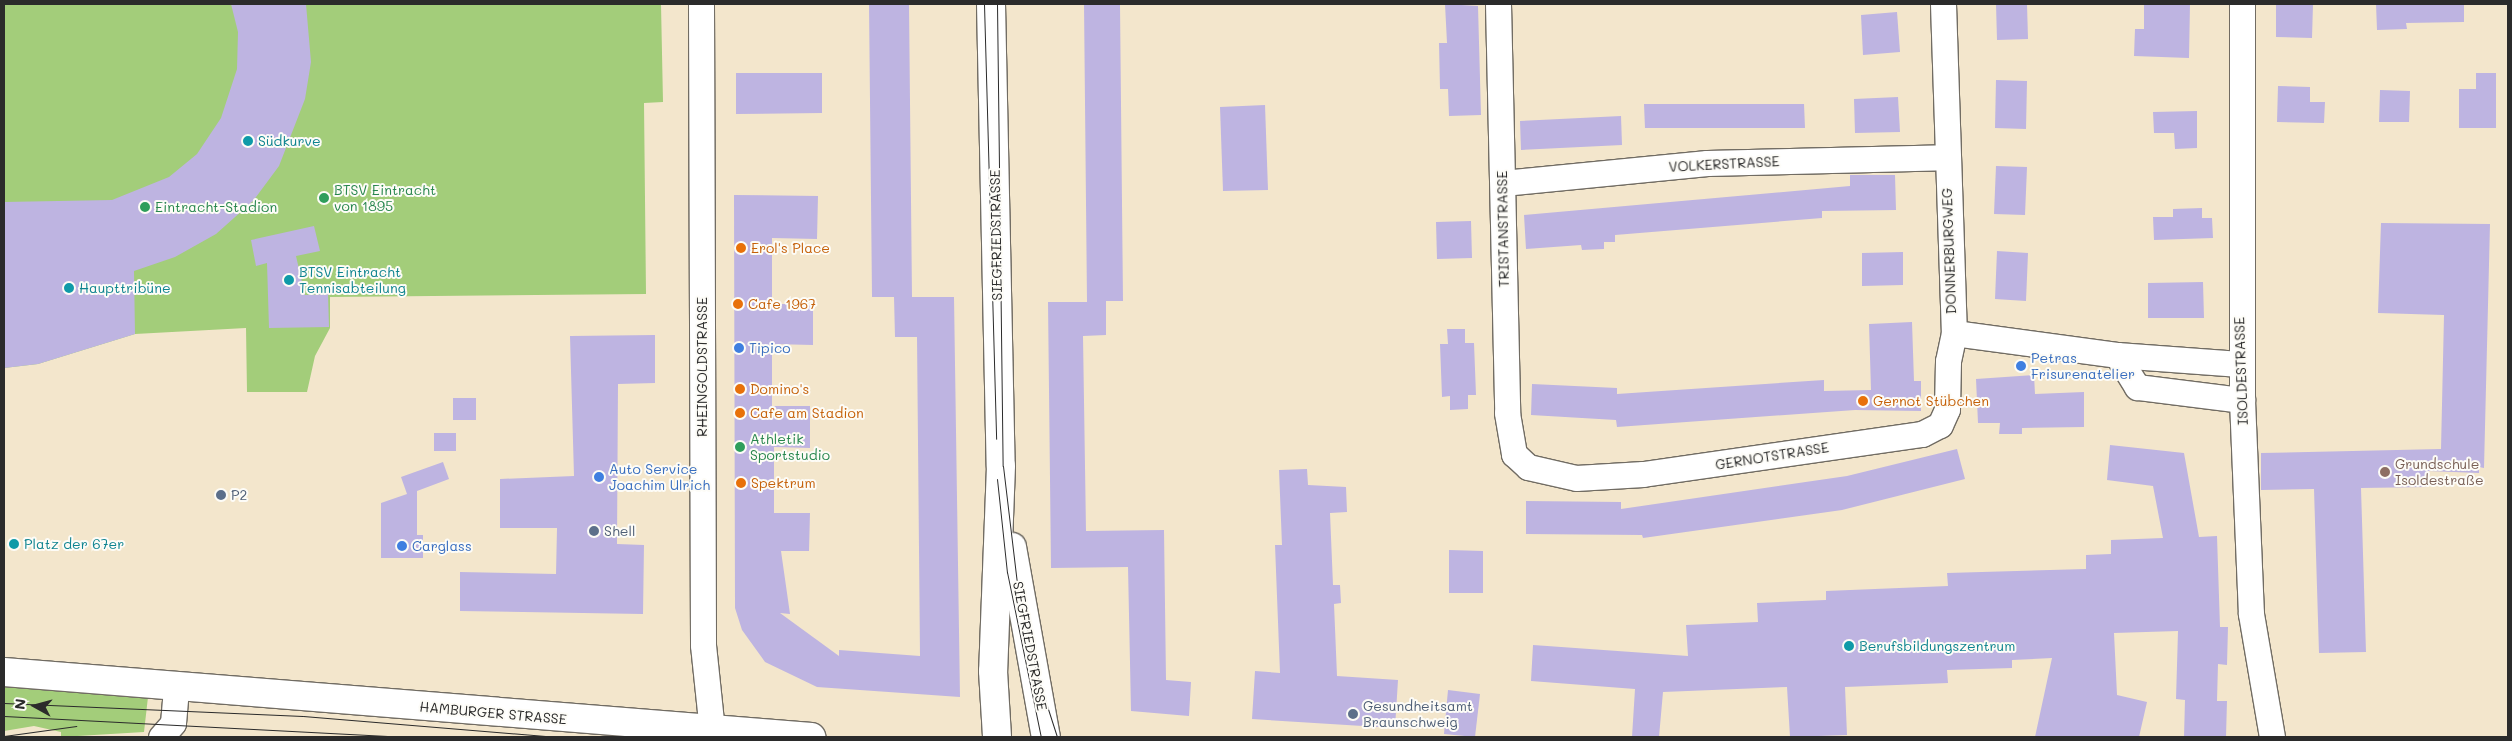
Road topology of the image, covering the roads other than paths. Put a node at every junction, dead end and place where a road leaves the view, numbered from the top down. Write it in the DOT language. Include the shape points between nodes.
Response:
graph roads {
  1 [pos="701,4"];
  2 [pos="991,4"];
  3 [pos="1498,4"];
  4 [pos="1943,4"];
  5 [pos="2242,4"];
  6 [pos="1945,157"];
  7 [pos="1503,183"];
  8 [pos="1954,333"];
  9 [pos="2117,354"];
  10 [pos="2240,364"];
  11 [pos="2242,400"];
  12 [pos="1514,454"];
  13 [pos="1001,466"];
  14 [pos="1024,614"];
  15 [pos="996,617"];
  16 [pos="4,672"];
  17 [pos="176,686"];
  18 [pos="712,730"];
  19 [pos="160,737"];
  20 [pos="811,737"];
  21 [pos="997,737"];
  22 [pos="1046,737"];
  23 [pos="2272,737"];
  1 -- 18 [label="street, RHEINGOLDSTRASSE" via="703,645"];
  2 -- 13 [label="street, SIEGFRIEDSTRASSE"];
  3 -- 7 [label="street, TRISTANSTRASSE"];
  4 -- 6 [label="street, DONNERBURGWEG"];
  5 -- 10 [label="street, ISOLDESTRASSE"];
  6 -- 7 [label="street, VOLKERSTRASSE" via="1707,163"];
  6 -- 8 [label="street, DONNERBURGWEG"];
  7 -- 12 [label="street, TRISTANSTRASSE" via="1507,413"];
  8 -- 9 [label="street, DONNERBURGWEG"];
  8 -- 12 [label="street, GERNOTSTRASSE" via="1948,361 1947,410 1940,425 1922,434 1643,474 1576,478 1544,474"];
  9 -- 10 [label="street, DONNERBURGWEG"];
  9 -- 11 [label="street" via="2137,387"];
  10 -- 11 [label="street, ISOLDESTRASSE"];
  11 -- 23 [label="street, ISOLDESTRASSE" via="2251,614"];
  13 -- 14 [label="street, SIEGFRIEDSTRASSE"];
  13 -- 15 [label="street, SIEGFRIEDSTRASSE"];
  14 -- 15 [label="street" via="1015,610"];
  14 -- 22 [label="street, SIEGFRIEDSTRASSE"];
  15 -- 21 [label="street, SIEGFRIEDSTRASSE" via="993,671"];
  16 -- 17 [label="street, HAMBURGER STRASSE"];
  17 -- 18 [label="street, HAMBURGER STRASSE"];
  17 -- 19 [label="street" via="173,723"];
  18 -- 20 [label="street, HAMBURGER STRASSE"];
}
